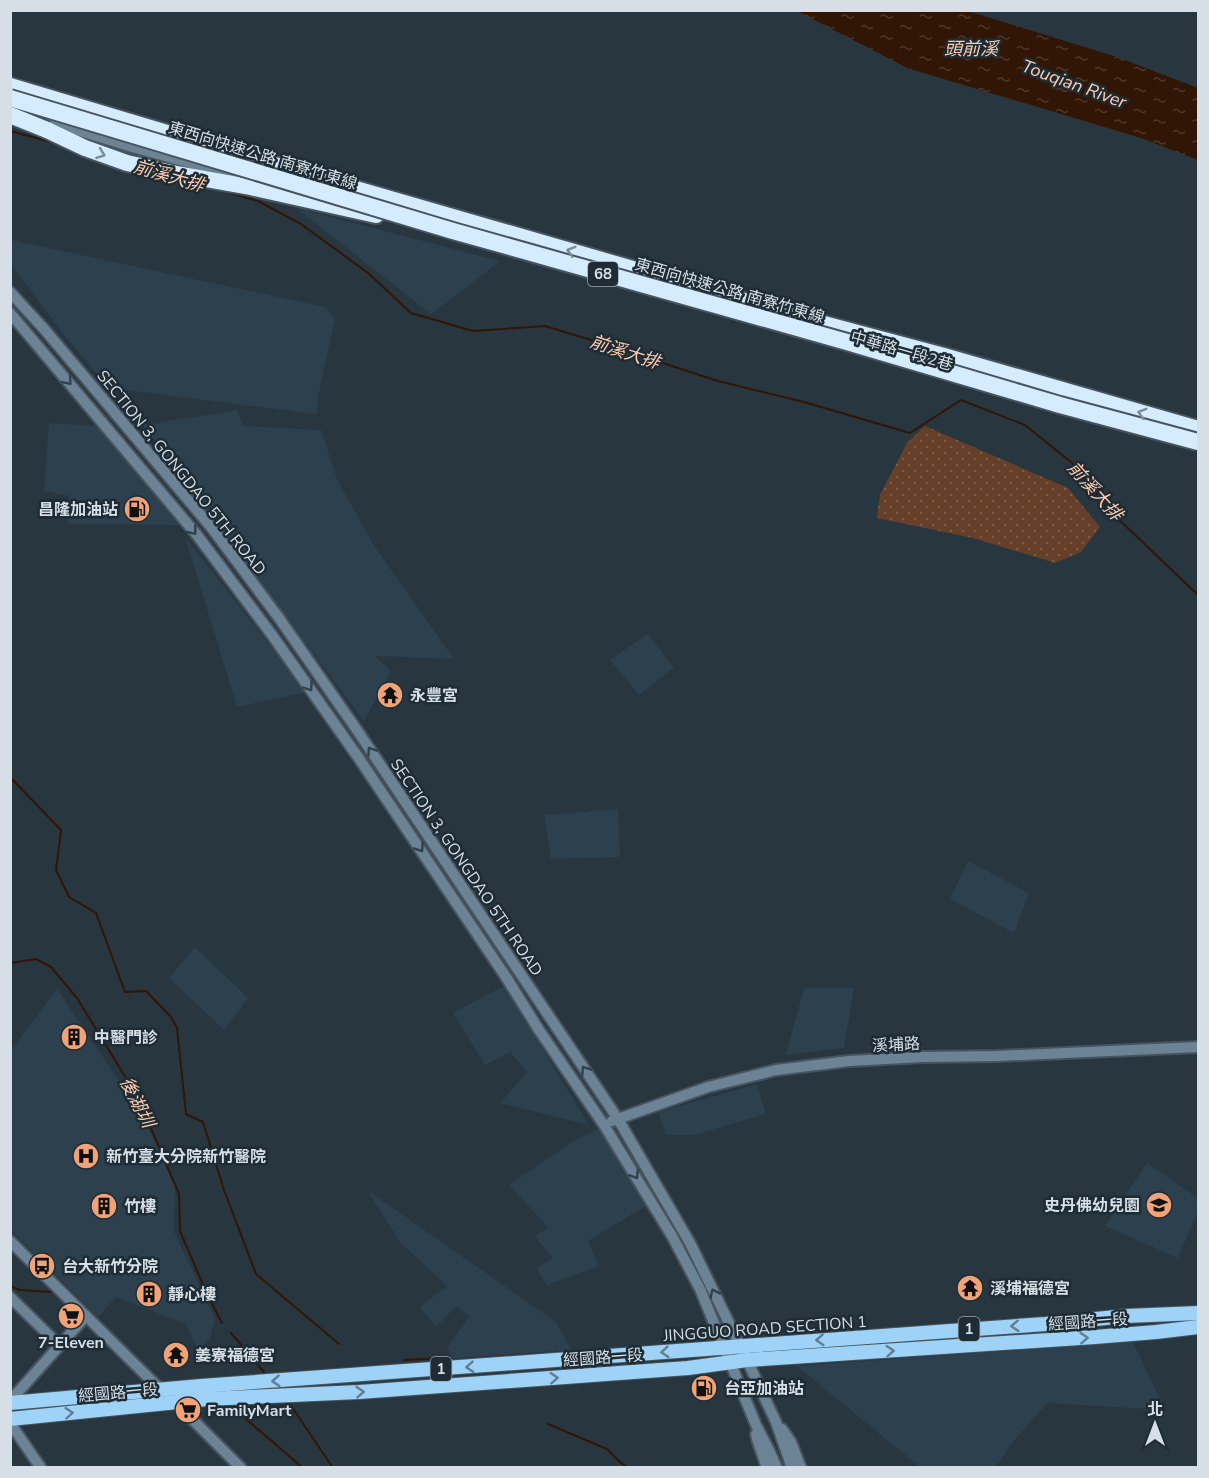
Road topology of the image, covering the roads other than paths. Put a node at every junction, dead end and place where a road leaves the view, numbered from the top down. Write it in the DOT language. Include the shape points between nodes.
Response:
graph roads {
  1 [pos="10,86"];
  2 [pos="10,98"];
  3 [pos="10,110"];
  4 [pos="10,116"];
  5 [pos="35,117"];
  6 [pos="380,211"];
  7 [pos="425,228"];
  8 [pos="10,282"];
  9 [pos="10,292"];
  10 [pos="10,313"];
  11 [pos="10,320"];
  12 [pos="45,330"];
  13 [pos="30,337"];
  14 [pos="1198,429"];
  15 [pos="1198,442"];
  16 [pos="146,450"];
  17 [pos="1198,450"];
  18 [pos="134,460"];
  19 [pos="1198,1047"];
  20 [pos="618,1119"];
  21 [pos="604,1125"];
  22 [pos="10,1241"];
  23 [pos="10,1297"];
  24 [pos="1198,1312"];
  25 [pos="86,1316"];
  26 [pos="1198,1327"];
  27 [pos="59,1345"];
  28 [pos="740,1346"];
  29 [pos="723,1347"];
  30 [pos="747,1360"];
  31 [pos="729,1362"];
  32 [pos="160,1389"];
  33 [pos="10,1402"];
  34 [pos="176,1403"];
  35 [pos="10,1419"];
  36 [pos="776,1422"];
  37 [pos="10,1423"];
  38 [pos="756,1425"];
  39 [pos="41,1467"];
  40 [pos="241,1467"];
  41 [pos="767,1467"];
  42 [pos="777,1467"];
  43 [pos="792,1467"];
  44 [pos="801,1467"];
  14 -- 1 [label="highway, 東西向快速公路 南寮竹東線 / 68, one-way" via="820,323"];
  2 -- 15 [label="highway, 東西向快速公路 南寮竹東線 / 68, bridge" via="453,231"];
  3 -- 5 [label="street, 中華路一段2巷"];
  4 -- 5 [label="street, 中華路一段2巷"];
  4 -- 6 [label="highway, one-way, bridge" via="128,164 315,202"];
  5 -- 6 [label="street, 中華路一段2巷" via="230,174 256,169"];
  6 -- 7 [label="street, 中華路一段2巷"];
  6 -- 7 [label="street, 中華路一段2巷" via="412,215"];
  7 -- 17 [label="street, 中華路一段2巷"];
  8 -- 12 [label="street, SECTION 3, GONGDAO 5TH ROAD"];
  9 -- 12 [label="street, SECTION 3, GONGDAO 5TH ROAD"];
  10 -- 13 [label="street, SECTION 3, GONGDAO 5TH ROAD"];
  11 -- 13 [label="street, SECTION 3, GONGDAO 5TH ROAD"];
  12 -- 16 [label="street, SECTION 3, GONGDAO 5TH ROAD"];
  13 -- 18 [label="street, SECTION 3, GONGDAO 5TH ROAD, one-way"];
  16 -- 18 [label="street"];
  20 -- 16 [label="street, SECTION 3, GONGDAO 5TH ROAD, one-way" via="279,618 212,527"];
  18 -- 21 [label="street, SECTION 3, GONGDAO 5TH ROAD, one-way" via="272,635 365,766"];
  19 -- 20 [label="street, 溪埔路" via="880,1059 776,1070 708,1087"];
  20 -- 21 [label="street, 溪埔路"];
  28 -- 20 [label="street, SECTION 3, GONGDAO 5TH ROAD, one-way" via="690,1243"];
  21 -- 29 [label="street, SECTION 3, GONGDAO 5TH ROAD, one-way" via="672,1236 700,1289"];
  22 -- 25 [label="street"];
  23 -- 27 [label="street"];
  24 -- 28 [label="main road, JINGGUO ROAD SECTION 1 / 1, one-way"];
  25 -- 27 [label="street"];
  25 -- 32 [label="street"];
  30 -- 26 [label="main road, 經國路一段 / 1, one-way"];
  27 -- 33 [label="street"];
  28 -- 29 [label="main road, JINGGUO ROAD SECTION 1 / 1"];
  28 -- 30 [label="street, SECTION 3, GONGDAO 5TH ROAD"];
  29 -- 31 [label="street, SECTION 3, GONGDAO 5TH ROAD"];
  29 -- 32 [label="main road, JINGGUO ROAD SECTION 1 / 1, one-way"];
  30 -- 31 [label="main road, 經國路一段 / 1"];
  30 -- 36 [label="street, SECTION 3, GONGDAO 5TH ROAD"];
  34 -- 31 [label="main road, 經國路一段 / 1, one-way"];
  31 -- 38 [label="street, SECTION 3, GONGDAO 5TH ROAD"];
  32 -- 33 [label="main road, JINGGUO ROAD SECTION 1 / 1"];
  32 -- 34 [label="street"];
  35 -- 34 [label="main road, 經國路一段 / 1, one-way"];
  34 -- 40 [label="street"];
  36 -- 43 [label="street, SECTION 3, GONGDAO 5TH ROAD"];
  36 -- 44 [label="street" via="791,1442"];
  37 -- 39 [label="street"];
  38 -- 41 [label="street"];
  38 -- 42 [label="street, SECTION 3, GONGDAO 5TH ROAD"];
}
